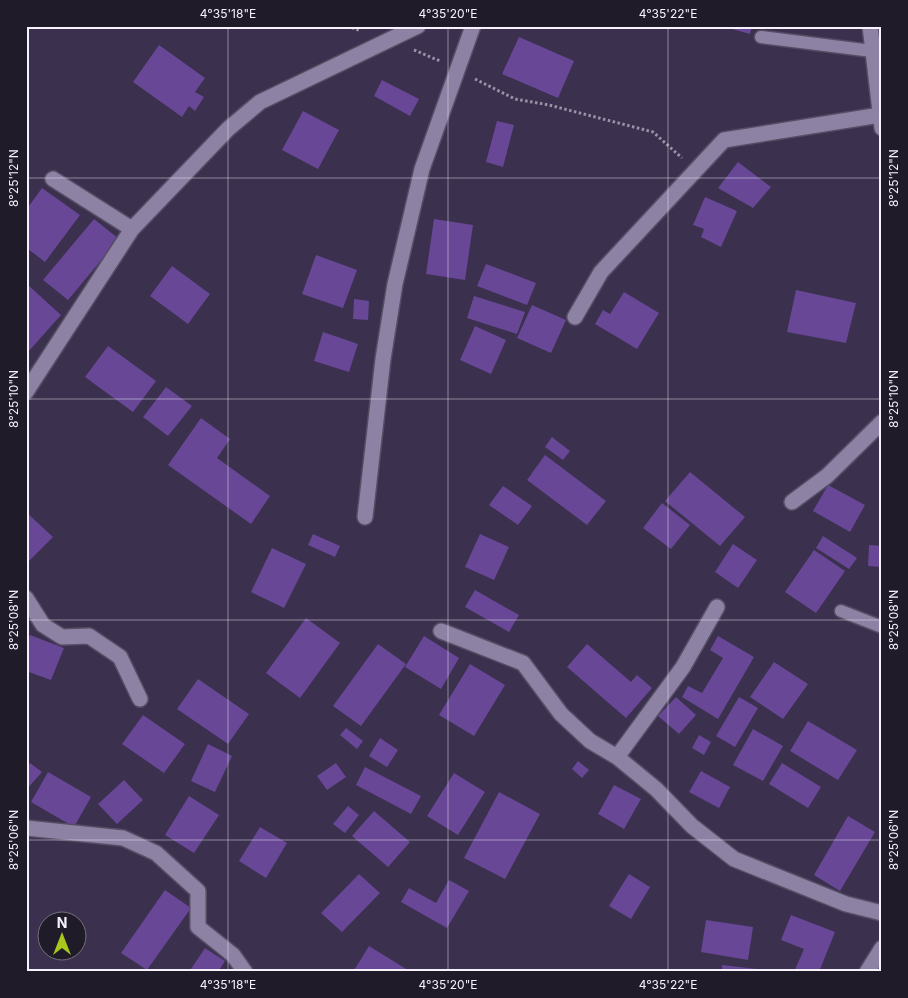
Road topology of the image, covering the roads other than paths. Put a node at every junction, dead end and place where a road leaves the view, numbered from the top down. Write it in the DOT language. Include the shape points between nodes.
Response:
graph roads {
  1 [pos="418,26"];
  2 [pos="473,26"];
  3 [pos="870,26"];
  4 [pos="761,37"];
  5 [pos="872,51"];
  6 [pos="881,121"];
  7 [pos="53,179"];
  8 [pos="132,229"];
  9 [pos="575,317"];
  10 [pos="26,392"];
  11 [pos="882,422"];
  12 [pos="792,502"];
  13 [pos="365,517"];
  14 [pos="26,598"];
  15 [pos="717,607"];
  16 [pos="841,611"];
  17 [pos="882,627"];
  18 [pos="441,631"];
  19 [pos="140,700"];
  20 [pos="617,758"];
  21 [pos="26,828"];
  22 [pos="882,913"];
  23 [pos="882,948"];
  24 [pos="246,972"];
  25 [pos="867,972"];
  1 -- 8 [label="street" via="260,102 228,129"];
  2 -- 13 [label="street" via="422,169 395,284"];
  3 -- 5 [label="street"];
  4 -- 5 [label="lane"];
  5 -- 6 [label="street"];
  6 -- 9 [label="street" via="724,140 601,272"];
  7 -- 8 [label="street"];
  8 -- 10 [label="street"];
  11 -- 12 [label="street" via="827,476"];
  14 -- 19 [label="street" via="43,625 62,637 89,636 120,657"];
  15 -- 20 [label="street" via="683,667"];
  16 -- 17 [label="lane"];
  18 -- 20 [label="street" via="523,663 561,714 590,741"];
  20 -- 22 [label="street" via="656,788 692,826 734,859 846,904"];
  21 -- 24 [label="street" via="123,838 156,853 198,891 198,927 233,955"];
  23 -- 25 [label="street"];
}
